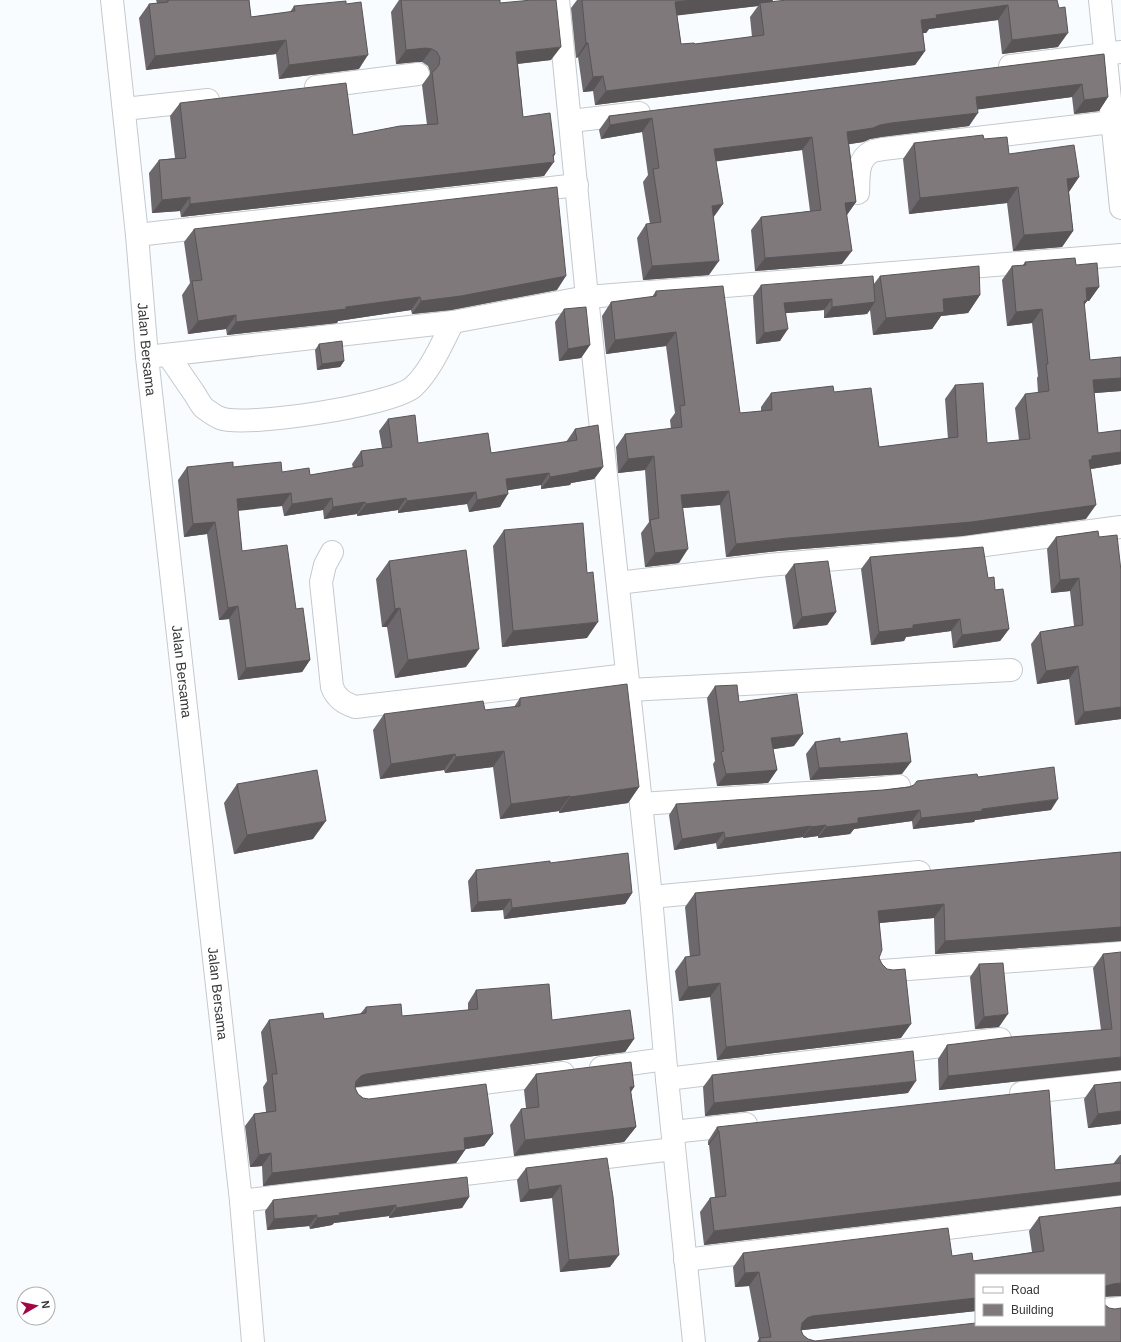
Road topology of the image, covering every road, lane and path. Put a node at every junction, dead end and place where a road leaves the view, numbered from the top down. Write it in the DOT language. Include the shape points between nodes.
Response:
graph roads {
  1 [pos="112,0"];
  2 [pos="558,0"];
  3 [pos="1100,0"];
  4 [pos="1113,53"];
  5 [pos="987,69"];
  6 [pos="418,74"];
  7 [pos="300,89"];
  8 [pos="230,97"];
  9 [pos="124,109"];
  10 [pos="657,111"];
  11 [pos="1116,121"];
  12 [pos="571,122"];
  13 [pos="577,185"];
  14 [pos="858,193"];
  15 [pos="1121,200"];
  16 [pos="137,235"];
  17 [pos="1121,255"];
  18 [pos="587,296"];
  19 [pos="453,322"];
  20 [pos="168,355"];
  21 [pos="147,358"];
  22 [pos="1121,527"];
  23 [pos="332,552"];
  24 [pos="618,583"];
  25 [pos="1011,670"];
  26 [pos="628,682"];
  27 [pos="899,786"];
  28 [pos="642,804"];
  29 [pos="938,870"];
  30 [pos="651,897"];
  31 [pos="1121,953"];
  32 [pos="882,971"];
  33 [pos="1000,1039"];
  34 [pos="666,1069"];
  35 [pos="1121,1082"];
  36 [pos="1003,1095"];
  37 [pos="359,1099"];
  38 [pos="767,1121"];
  39 [pos="673,1140"];
  40 [pos="241,1201"];
  41 [pos="1121,1207"];
  42 [pos="685,1260"];
  43 [pos="1121,1308"];
  44 [pos="1105,1310"];
  45 [pos="253,1342"];
  46 [pos="694,1342"];
  1 -- 9 [label="street, Jalan Bersama"];
  2 -- 12 [label="street"];
  3 -- 4 [label="street"];
  4 -- 5 [label="street"];
  4 -- 11 [label="street"];
  6 -- 7 [label="street"];
  8 -- 9 [label="street"];
  9 -- 16 [label="street, Jalan Bersama"];
  10 -- 12 [label="street"];
  11 -- 14 [label="street" via="870,152 862,159 859,168"];
  11 -- 15 [label="street"];
  12 -- 13 [label="street"];
  13 -- 16 [label="street"];
  13 -- 18 [label="street"];
  16 -- 21 [label="street, Jalan Bersama"];
  17 -- 18 [label="street"];
  18 -- 19 [label="street"];
  18 -- 24 [label="street"];
  19 -- 20 [label="street"];
  19 -- 20 [label="street" via="427,370 412,388 392,398 366,404 280,418 221,418 205,408"];
  20 -- 21 [label="street"];
  21 -- 40 [label="street, Jalan Bersama"];
  22 -- 24 [label="street" via="963,548 768,565"];
  23 -- 26 [label="street" via="325,564 320,582 332,687 335,694 348,705 355,707"];
  24 -- 26 [label="street"];
  25 -- 26 [label="street" via="744,683"];
  26 -- 28 [label="street"];
  27 -- 28 [label="street"];
  28 -- 30 [label="street"];
  29 -- 30 [label="street"];
  30 -- 34 [label="street"];
  31 -- 32 [label="street"];
  33 -- 34 [label="street"];
  34 -- 37 [label="street"];
  34 -- 39 [label="street"];
  35 -- 36 [label="street"];
  38 -- 39 [label="street"];
  39 -- 40 [label="street"];
  39 -- 42 [label="street"];
  40 -- 45 [label="street, Jalan Bersama"];
  41 -- 42 [label="street"];
  42 -- 46 [label="street"];
  43 -- 44 [label="street"];
}
